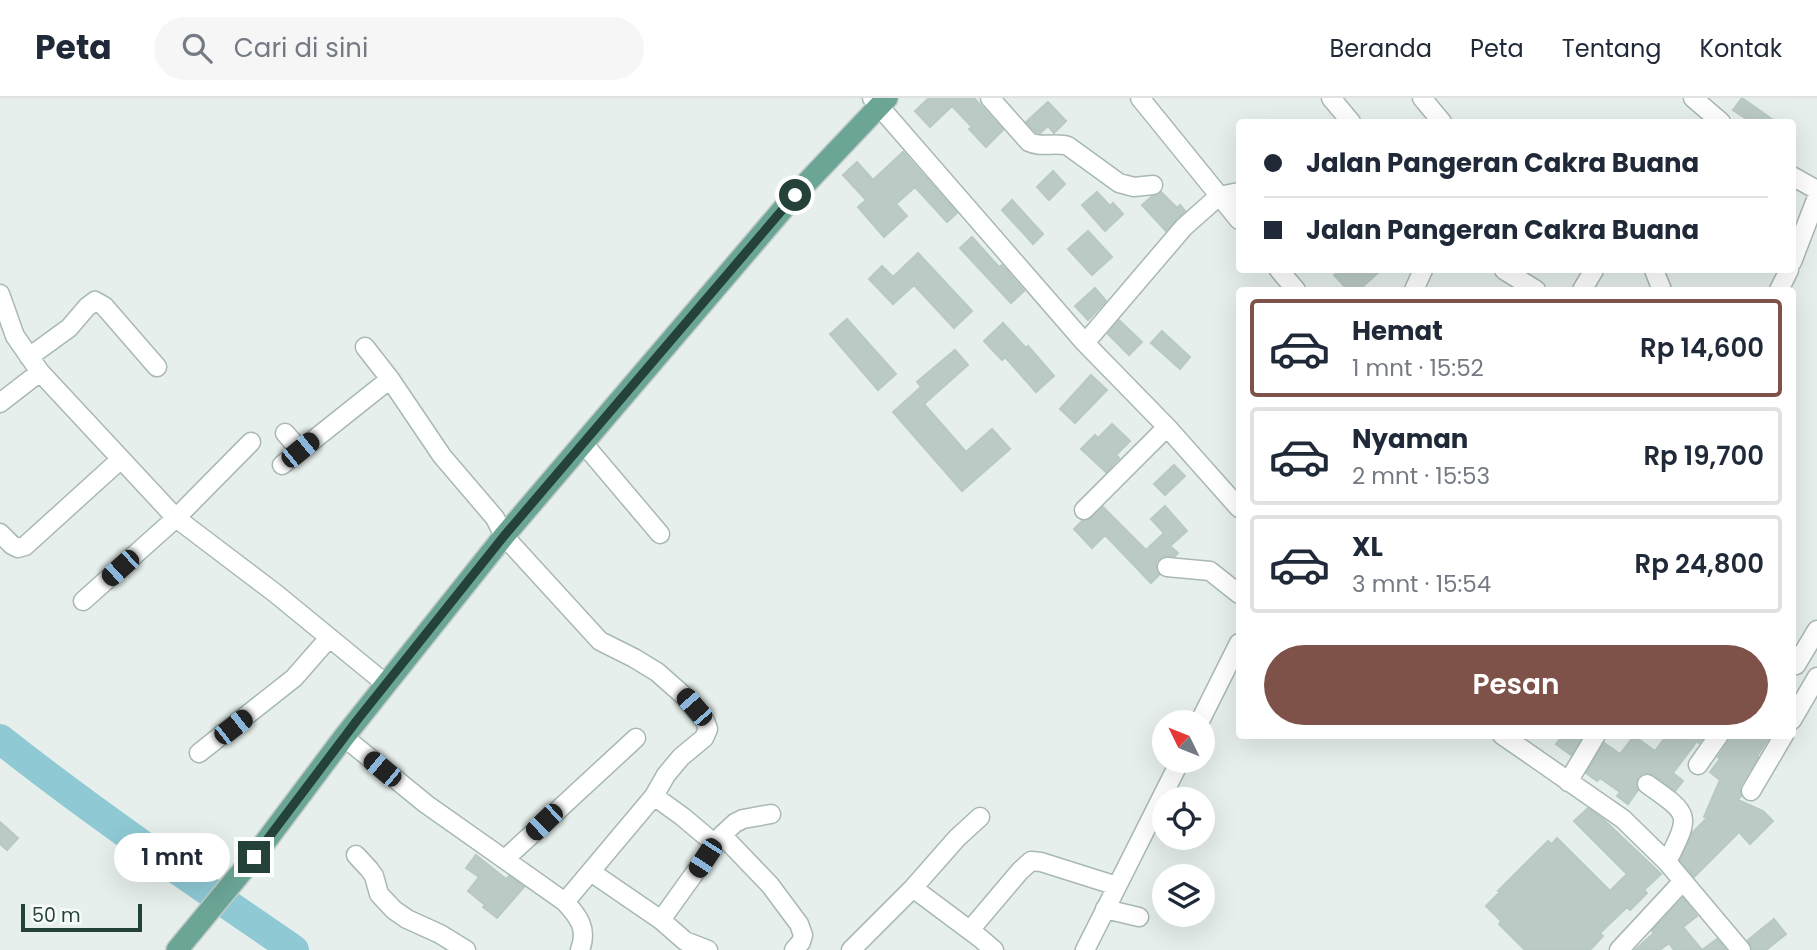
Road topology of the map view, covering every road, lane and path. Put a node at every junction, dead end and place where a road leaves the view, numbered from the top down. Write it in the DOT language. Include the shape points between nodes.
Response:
graph roads {
  1 [pos="990,98"];
  2 [pos="1140,98"];
  3 [pos="1331,98"];
  4 [pos="1422,98"];
  5 [pos="1693,98"];
  6 [pos="880,101"];
  7 [pos="1344,119"];
  8 [pos="1440,119"];
  9 [pos="1718,119"];
  10 [pos="1796,178"];
  11 [pos="1153,185"];
  12 [pos="1817,190"];
  13 [pos="1236,192"];
  14 [pos="1219,195"];
  15 [pos="1817,197"];
  16 [pos="1236,216"];
  17 [pos="1796,252"];
  18 [pos="1282,273"];
  19 [pos="1509,273"];
  20 [pos="1293,287"];
  21 [pos="1530,287"];
  22 [pos="0,294"];
  23 [pos="1085,342"];
  24 [pos="365,347"];
  25 [pos="34,365"];
  26 [pos="157,367"];
  27 [pos="390,379"];
  28 [pos="0,403"];
  29 [pos="1167,427"];
  30 [pos="285,433"];
  31 [pos="251,442"];
  32 [pos="583,443"];
  33 [pos="300,450"];
  34 [pos="121,459"];
  35 [pos="282,465"];
  36 [pos="1236,505"];
  37 [pos="1084,510"];
  38 [pos="176,518"];
  39 [pos="0,533"];
  40 [pos="660,534"];
  41 [pos="504,536"];
  42 [pos="1167,567"];
  43 [pos="1236,592"];
  44 [pos="83,601"];
  45 [pos="1817,630"];
  46 [pos="329,638"];
  47 [pos="1236,649"];
  48 [pos="1796,661"];
  49 [pos="1796,665"];
  50 [pos="1817,677"];
  51 [pos="386,684"];
  52 [pos="1206,710"];
  53 [pos="1796,713"];
  54 [pos="344,737"];
  55 [pos="636,738"];
  56 [pos="1508,739"];
  57 [pos="1594,739"];
  58 [pos="1716,739"];
  59 [pos="1782,739"];
  60 [pos="199,753"];
  61 [pos="1698,765"];
  62 [pos="1173,774"];
  63 [pos="1568,782"];
  64 [pos="1647,784"];
  65 [pos="1751,791"];
  66 [pos="653,796"];
  67 [pos="771,814"];
  68 [pos="980,817"];
  69 [pos="718,839"];
  70 [pos="356,855"];
  71 [pos="505,859"];
  72 [pos="1667,862"];
  73 [pos="591,872"];
  74 [pos="1683,881"];
  75 [pos="1117,886"];
  76 [pos="913,888"];
  77 [pos="565,902"];
  78 [pos="1105,909"];
  79 [pos="1139,917"];
  80 [pos="661,920"];
  81 [pos="970,930"];
  82 [pos="799,948"];
  83 [pos="177,950"];
  84 [pos="466,950"];
  85 [pos="580,950"];
  86 [pos="708,950"];
  87 [pos="851,950"];
  88 [pos="994,950"];
  89 [pos="1084,950"];
  90 [pos="1619,950"];
  91 [pos="1741,950"];
  1 -- 11 [label="street" via="1034,145 1060,143 1119,183"];
  2 -- 14 [label="street"];
  3 -- 7 [label="street"];
  4 -- 8 [label="street"];
  5 -- 9 [label="street"];
  6 -- 23 [label="street"];
  6 -- 32 [label="main road"];
  10 -- 12 [label="street"];
  13 -- 14 [label="street"];
  14 -- 16 [label="street"];
  14 -- 23 [label="street" via="1184,226"];
  15 -- 17 [label="street"];
  18 -- 20 [label="street"];
  19 -- 21 [label="street"];
  22 -- 25 [label="street" via="15,336"];
  23 -- 29 [label="street"];
  24 -- 27 [label="street"];
  25 -- 26 [label="street" via="95,301"];
  25 -- 28 [label="street"];
  25 -- 34 [label="street"];
  27 -- 33 [label="street"];
  27 -- 41 [label="street"];
  29 -- 36 [label="street"];
  29 -- 37 [label="street"];
  30 -- 33 [label="street"];
  31 -- 38 [label="street"];
  32 -- 40 [label="street"];
  32 -- 41 [label="main road"];
  33 -- 35 [label="street"];
  34 -- 38 [label="street"];
  34 -- 39 [label="street" via="25,546 12,545"];
  38 -- 44 [label="street"];
  38 -- 46 [label="street"];
  41 -- 51 [label="main road"];
  41 -- 66 [label="street" via="600,641 657,672 705,721 704,738 681,757"];
  42 -- 43 [label="street" via="1210,571"];
  45 -- 48 [label="street"];
  46 -- 51 [label="street"];
  46 -- 60 [label="street" via="294,678"];
  47 -- 52 [label="street"];
  49 -- 50 [label="street"];
  50 -- 53 [label="street"];
  51 -- 54 [label="main road"];
  54 -- 71 [label="street" via="426,804"];
  54 -- 83 [label="main road"];
  55 -- 71 [label="street"];
  56 -- 63 [label="street"];
  57 -- 63 [label="street"];
  58 -- 61 [label="street"];
  59 -- 65 [label="street"];
  62 -- 75 [label="street"];
  63 -- 72 [label="street" via="1623,819"];
  64 -- 72 [label="street" via="1673,802 1684,819"];
  66 -- 69 [label="street"];
  66 -- 73 [label="street"];
  67 -- 69 [label="street" via="743,818"];
  68 -- 76 [label="street"];
  69 -- 80 [label="street"];
  69 -- 82 [label="street" via="770,885 799,924 803,936"];
  70 -- 84 [label="street" via="394,910"];
  71 -- 77 [label="street"];
  72 -- 74 [label="street"];
  73 -- 77 [label="street"];
  73 -- 80 [label="street"];
  74 -- 90 [label="street"];
  74 -- 91 [label="street"];
  75 -- 78 [label="street"];
  75 -- 81 [label="street" via="1031,861"];
  76 -- 81 [label="street"];
  76 -- 87 [label="street"];
  77 -- 85 [label="street" via="583,927"];
  78 -- 79 [label="street"];
  78 -- 89 [label="street"];
  80 -- 86 [label="street" via="685,941"];
  81 -- 88 [label="street"];
}
